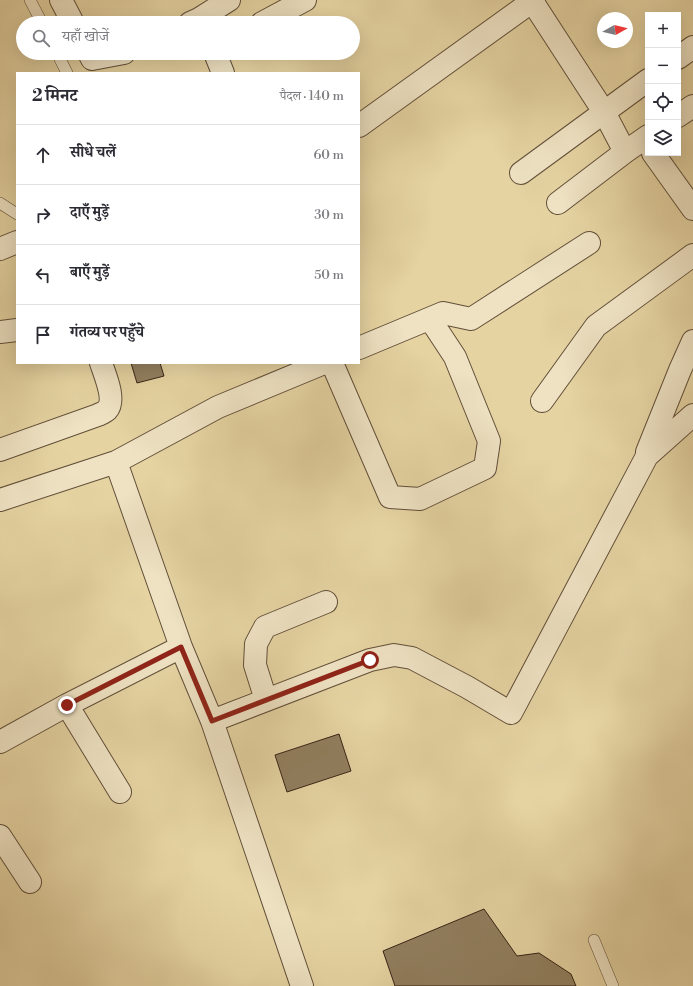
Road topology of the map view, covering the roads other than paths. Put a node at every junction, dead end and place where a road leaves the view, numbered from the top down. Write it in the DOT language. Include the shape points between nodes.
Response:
graph roads {
  1 [pos="30,0"];
  2 [pos="61,0"];
  3 [pos="229,0"];
  4 [pos="305,0"];
  5 [pos="533,1"];
  6 [pos="38,16"];
  7 [pos="69,16"];
  8 [pos="205,16"];
  9 [pos="275,16"];
  10 [pos="693,47"];
  11 [pos="681,56"];
  12 [pos="61,60"];
  13 [pos="218,60"];
  14 [pos="67,72"];
  15 [pos="224,72"];
  16 [pos="645,82"];
  17 [pos="693,106"];
  18 [pos="604,112"];
  19 [pos="681,114"];
  20 [pos="360,125"];
  21 [pos="645,145"];
  22 [pos="625,152"];
  23 [pos="660,156"];
  24 [pos="521,173"];
  25 [pos="685,181"];
  26 [pos="0,203"];
  27 [pos="558,203"];
  28 [pos="693,209"];
  29 [pos="16,213"];
  30 [pos="16,242"];
  31 [pos="589,243"];
  32 [pos="0,249"];
  33 [pos="693,255"];
  34 [pos="430,319"];
  35 [pos="16,330"];
  36 [pos="0,332"];
  37 [pos="693,341"];
  38 [pos="360,348"];
  39 [pos="101,364"];
  40 [pos="322,364"];
  41 [pos="332,364"];
  42 [pos="542,401"];
  43 [pos="693,414"];
  44 [pos="0,450"];
  45 [pos="116,462"];
  46 [pos="643,464"];
  47 [pos="0,500"];
  48 [pos="326,602"];
  49 [pos="181,647"];
  50 [pos="266,700"];
  51 [pos="67,705"];
  52 [pos="212,721"];
  53 [pos="0,742"];
  54 [pos="120,792"];
  55 [pos="0,836"];
  56 [pos="30,882"];
  57 [pos="594,940"];
  58 [pos="302,986"];
  59 [pos="613,986"];
  1 -- 6 [label="lane"];
  2 -- 7 [label="street"];
  3 -- 8 [label="street"];
  4 -- 9 [label="street"];
  5 -- 18 [label="street"];
  5 -- 20 [label="street"];
  10 -- 11 [label="street"];
  12 -- 14 [label="lane"];
  13 -- 15 [label="street"];
  16 -- 18 [label="street"];
  17 -- 19 [label="street"];
  18 -- 22 [label="street"];
  18 -- 24 [label="street"];
  21 -- 22 [label="street"];
  22 -- 27 [label="street"];
  23 -- 25 [label="street"];
  25 -- 28 [label="street"];
  26 -- 29 [label="lane"];
  30 -- 32 [label="street"];
  31 -- 34 [label="street" via="471,319 443,313"];
  33 -- 42 [label="street" via="596,326"];
  34 -- 38 [label="street"];
  34 -- 41 [label="street" via="455,357 489,441 485,468 420,499 390,497"];
  35 -- 36 [label="street"];
  37 -- 46 [label="street"];
  39 -- 44 [label="street" via="111,396 107,410"];
  40 -- 45 [label="street" via="218,407"];
  43 -- 46 [label="street" via="647,456"];
  45 -- 47 [label="street"];
  45 -- 49 [label="street"];
  46 -- 50 [label="street" via="511,713 412,658 394,655 370,660"];
  48 -- 50 [label="street" via="265,627 256,644 255,665"];
  49 -- 51 [label="street"];
  49 -- 52 [label="street"];
  50 -- 52 [label="street"];
  51 -- 53 [label="street"];
  51 -- 54 [label="street"];
  52 -- 58 [label="street"];
  55 -- 56 [label="street"];
  57 -- 59 [label="lane"];
}
